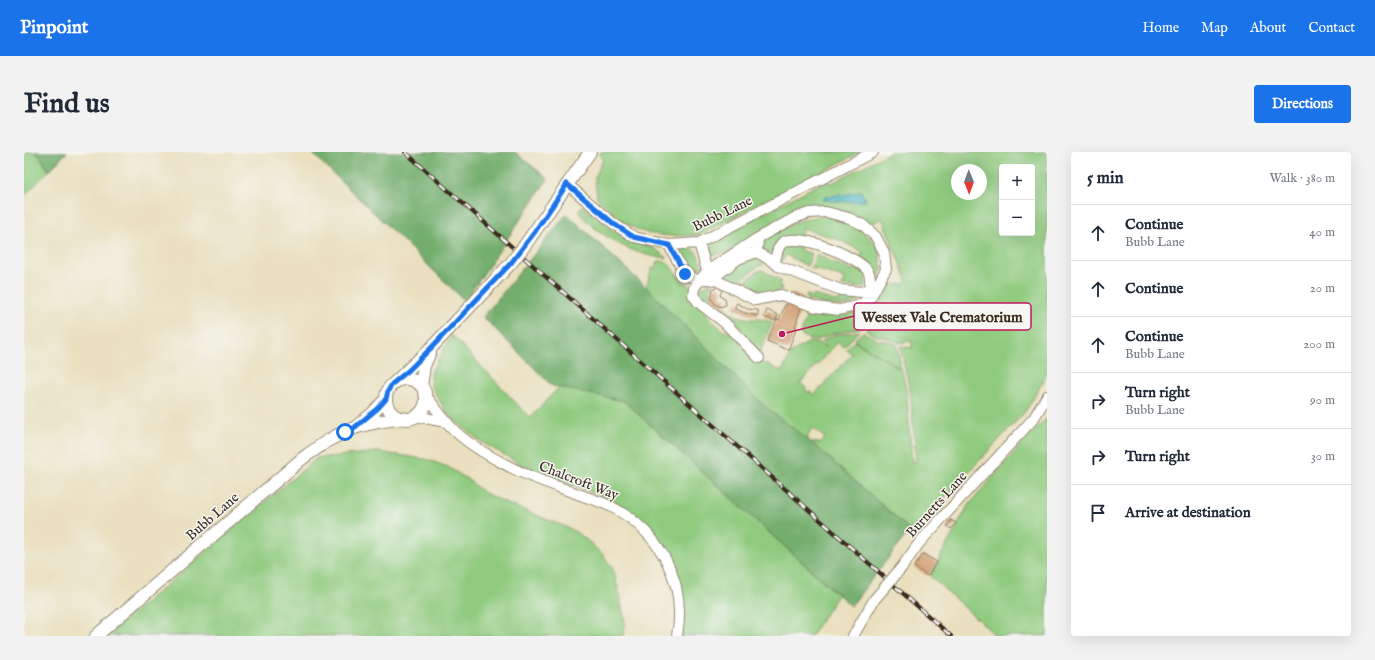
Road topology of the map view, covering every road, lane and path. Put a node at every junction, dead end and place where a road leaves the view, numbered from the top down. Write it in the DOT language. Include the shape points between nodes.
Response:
graph roads {
  1 [pos="873,152"];
  2 [pos="587,156"];
  3 [pos="567,184"];
  4 [pos="758,238"];
  5 [pos="699,243"];
  6 [pos="669,245"];
  7 [pos="757,252"];
  8 [pos="775,263"];
  9 [pos="704,277"];
  10 [pos="873,287"];
  11 [pos="432,347"];
  12 [pos="759,358"];
  13 [pos="395,382"];
  14 [pos="423,390"];
  15 [pos="1047,396"];
  16 [pos="386,399"];
  17 [pos="409,417"];
  18 [pos="446,422"];
  19 [pos="354,428"];
  20 [pos="96,636"];
  21 [pos="677,636"];
  22 [pos="853,636"];
  1 -- 5 [label="street, Bubb Lane"];
  2 -- 3 [label="main road"];
  3 -- 6 [label="street, Bubb Lane" via="614,224 634,237"];
  3 -- 11 [label="main road, bridge" via="511,263"];
  4 -- 7 [label="street"];
  4 -- 9 [label="street"];
  4 -- 10 [label="street" via="794,218 809,213 826,212 849,218 863,225 876,237 884,252 886,269"];
  5 -- 6 [label="street, Bubb Lane"];
  5 -- 9 [label="street"];
  6 -- 9 [label="street" via="685,274"];
  7 -- 8 [label="street"];
  7 -- 9 [label="street" via="738,259 723,271"];
  8 -- 10 [label="street" via="841,290 862,292"];
  8 -- 10 [label="street" via="776,252 782,243 798,239 819,244 863,264"];
  9 -- 10 [label="street" via="716,280 755,300 781,295 816,308 839,310 860,305 871,297"];
  9 -- 12 [label="street" via="694,288 693,295 698,303 725,323"];
  11 -- 13 [label="main road"];
  11 -- 14 [label="main road" via="424,366"];
  13 -- 14 [label="main road" via="412,380"];
  13 -- 16 [label="main road" via="389,387"];
  14 -- 17 [label="main road" via="425,405 419,413"];
  14 -- 18 [label="street, Chalcroft Way"];
  15 -- 22 [label="street, Burnetts Lane, bridge" via="1034,418 920,542 874,600"];
  16 -- 17 [label="main road" via="389,410 398,417"];
  16 -- 19 [label="main road, Bubb Lane"];
  17 -- 18 [label="street, Chalcroft Way"];
  17 -- 19 [label="main road, Bubb Lane"];
  18 -- 21 [label="street, Chalcroft Way" via="499,461 528,476 610,506 645,531 659,547 674,577 678,600"];
  19 -- 20 [label="main road, Bubb Lane" via="303,458"];
}
